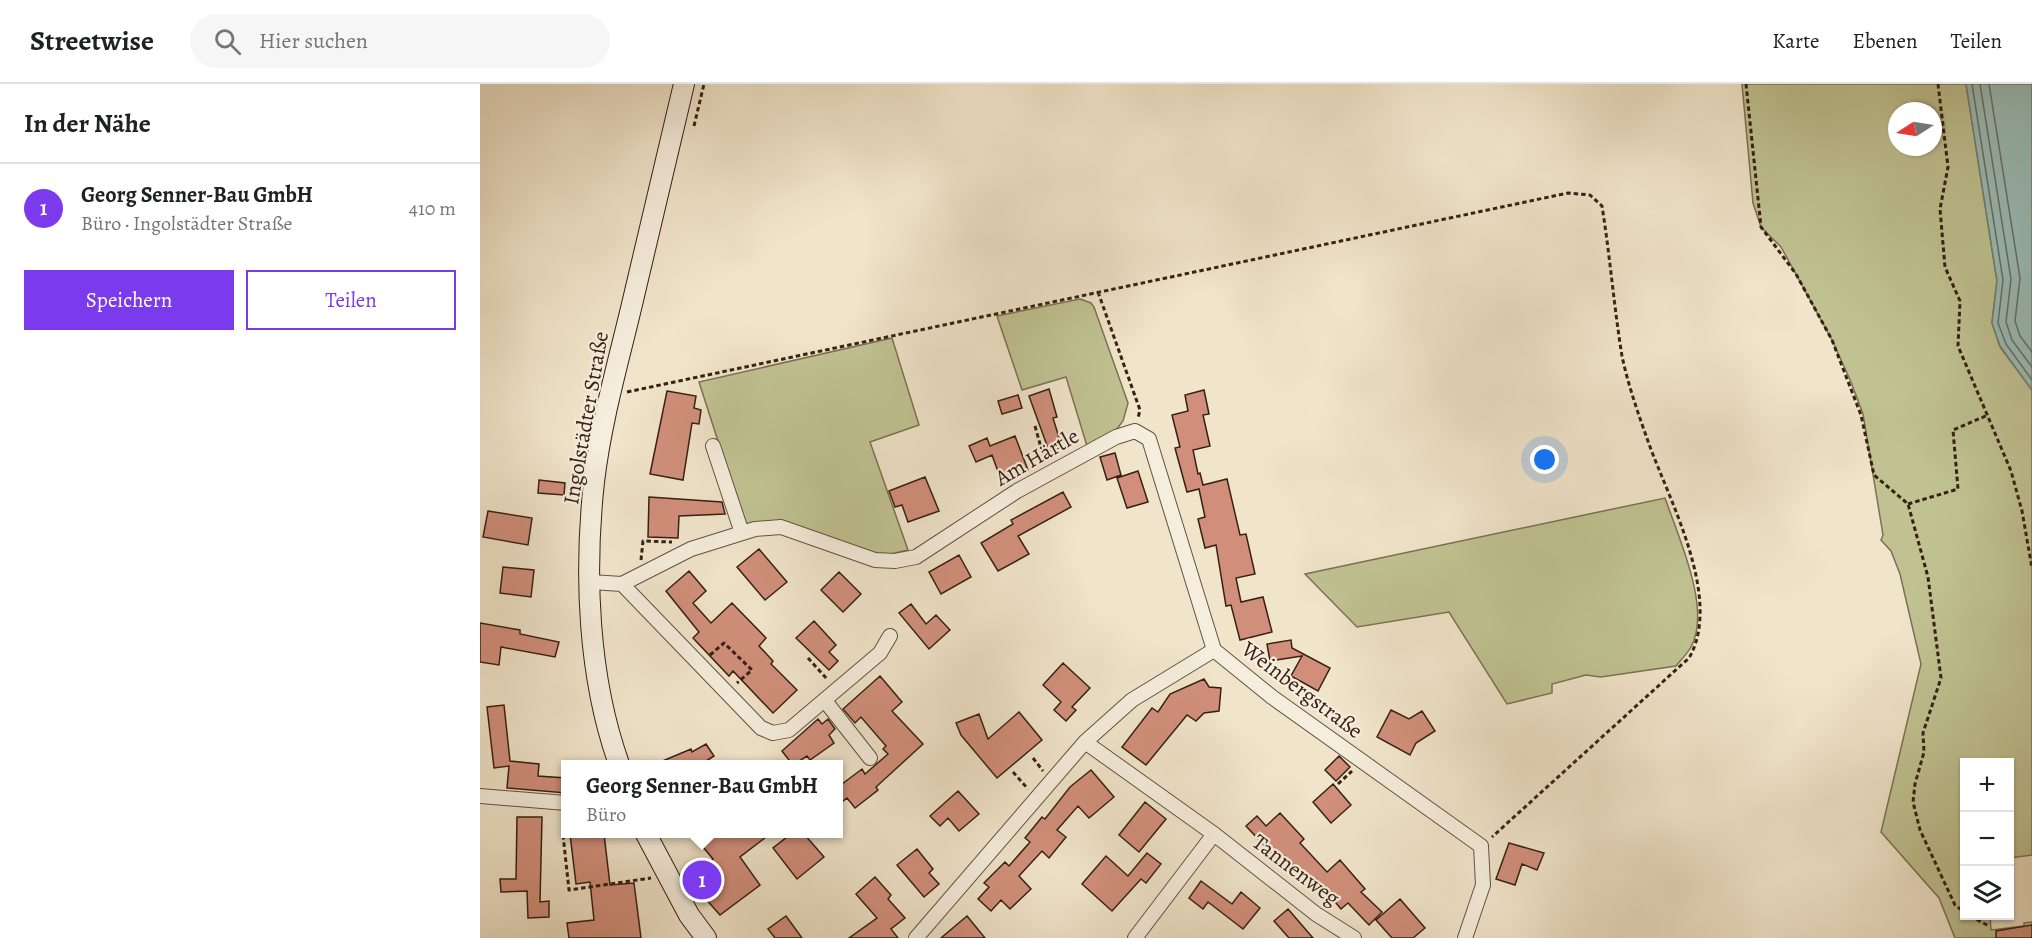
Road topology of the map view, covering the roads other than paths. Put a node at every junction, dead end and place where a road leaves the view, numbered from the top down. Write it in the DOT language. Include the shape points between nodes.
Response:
graph roads {
  1 [pos="684,84"];
  2 [pos="713,446"];
  3 [pos="742,533"];
  4 [pos="590,582"];
  5 [pos="622,584"];
  6 [pos="890,636"];
  7 [pos="1214,650"];
  8 [pos="825,702"];
  9 [pos="1085,742"];
  10 [pos="870,758"];
  11 [pos="618,760"];
  12 [pos="480,796"];
  13 [pos="561,803"];
  14 [pos="1214,834"];
  15 [pos="648,838"];
  16 [pos="706,938"];
  17 [pos="916,938"];
  18 [pos="1135,938"];
  19 [pos="1354,938"];
  20 [pos="1465,938"];
  1 -- 4 [label="main road, Ingolstädter Straße" via="594,481"];
  2 -- 3 [label="street"];
  3 -- 5 [label="street, Am Härtle" via="691,549"];
  3 -- 7 [label="street, Am Härtle" via="781,527 875,560 916,556 1048,474 1116,436 1135,431 1149,439"];
  4 -- 5 [label="street"];
  4 -- 11 [label="main road, Ingolstädter Straße" via="601,698"];
  5 -- 8 [label="street" via="761,728 773,733 789,730"];
  6 -- 8 [label="street" via="880,653"];
  7 -- 9 [label="street, Weinbergstraße" via="1132,700"];
  7 -- 20 [label="street, Weinbergstraße" via="1272,698 1482,846 1483,885"];
  8 -- 10 [label="street"];
  9 -- 14 [label="street, Tannenweg"];
  9 -- 17 [label="street, Weinbergstraße"];
  12 -- 13 [label="street"];
  14 -- 18 [label="street"];
  14 -- 19 [label="street, Tannenweg" via="1316,914"];
  15 -- 16 [label="main road" via="689,915"];
}
